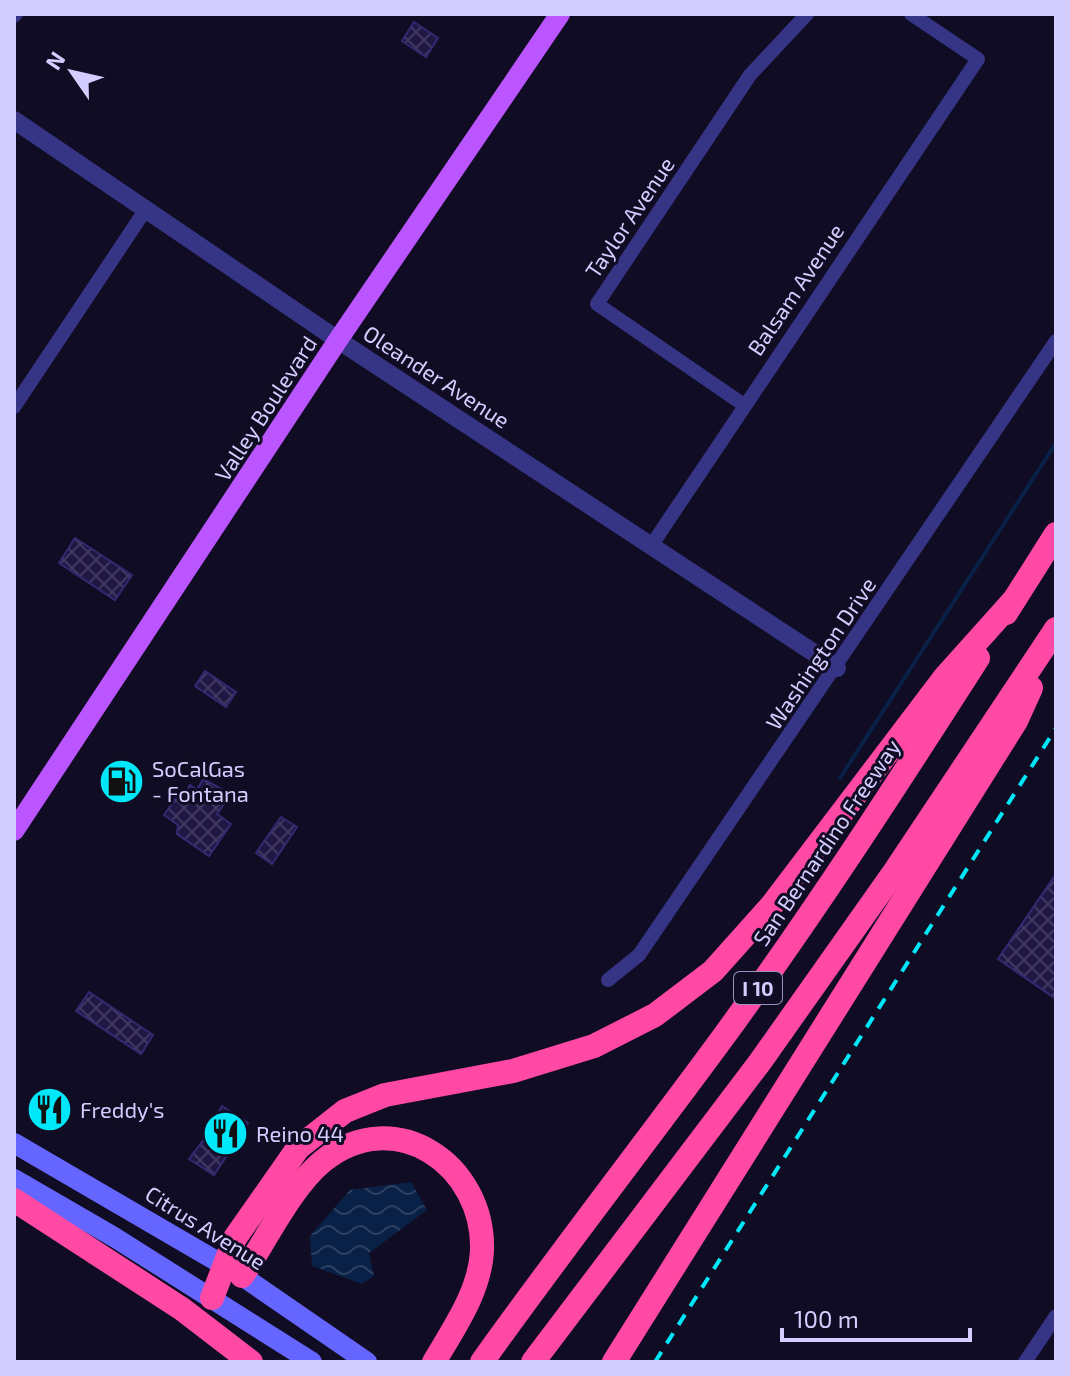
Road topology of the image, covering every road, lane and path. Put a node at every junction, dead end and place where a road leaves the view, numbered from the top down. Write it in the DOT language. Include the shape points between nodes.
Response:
graph roads {
  1 [pos="560,14"];
  2 [pos="807,14"];
  3 [pos="911,14"];
  4 [pos="14,120"];
  5 [pos="146,209"];
  6 [pos="338,340"];
  7 [pos="1056,341"];
  8 [pos="744,405"];
  9 [pos="14,407"];
  10 [pos="1056,534"];
  11 [pos="651,546"];
  12 [pos="1014,600"];
  13 [pos="1056,630"];
  14 [pos="837,668"];
  15 [pos="14,831"];
  16 [pos="608,980"];
  17 [pos="14,1143"];
  18 [pos="14,1179"];
  19 [pos="14,1200"];
  20 [pos="233,1270"];
  21 [pos="212,1298"];
  22 [pos="1056,1316"];
  23 [pos="251,1362"];
  24 [pos="312,1362"];
  25 [pos="367,1362"];
  26 [pos="434,1362"];
  27 [pos="482,1362"];
  28 [pos="533,1362"];
  29 [pos="614,1362"];
  30 [pos="1025,1362"];
  1 -- 6 [label="main road, Valley Boulevard"];
  2 -- 8 [label="street, Taylor Avenue" via="750,75 597,304"];
  3 -- 8 [label="street, Balsam Avenue" via="978,59"];
  4 -- 5 [label="street, Oleander Avenue"];
  5 -- 6 [label="street, Oleander Avenue"];
  5 -- 9 [label="street"];
  6 -- 11 [label="street, Oleander Avenue"];
  6 -- 15 [label="main road, Valley Boulevard"];
  7 -- 14 [label="street, Washington Drive"];
  8 -- 11 [label="street, Balsam Avenue"];
  10 -- 12 [label="highway, San Bernardino Freeway / I 10"];
  11 -- 14 [label="street, Oleander Avenue"];
  12 -- 20 [label="highway" via="945,677 772,905 713,971 655,1015 594,1046 513,1071 385,1095 345,1111 298,1148 240,1231"];
  12 -- 27 [label="highway, San Bernardino Freeway / I 10" via="855,851"];
  13 -- 28 [label="highway, I 10" via="760,1062"];
  13 -- 29 [label="highway" via="1016,721"];
  14 -- 16 [label="street, Washington Drive" via="639,955"];
  17 -- 20 [label="main road, Citrus Avenue"];
  18 -- 21 [label="main road"];
  19 -- 23 [label="highway" via="182,1309"];
  20 -- 21 [label="highway"];
  20 -- 25 [label="main road, Citrus Avenue"];
  20 -- 26 [label="highway" via="323,1161 371,1141 423,1148 450,1165 467,1186 482,1240 473,1290"];
  21 -- 24 [label="main road"];
  22 -- 30 [label="street"];
}
